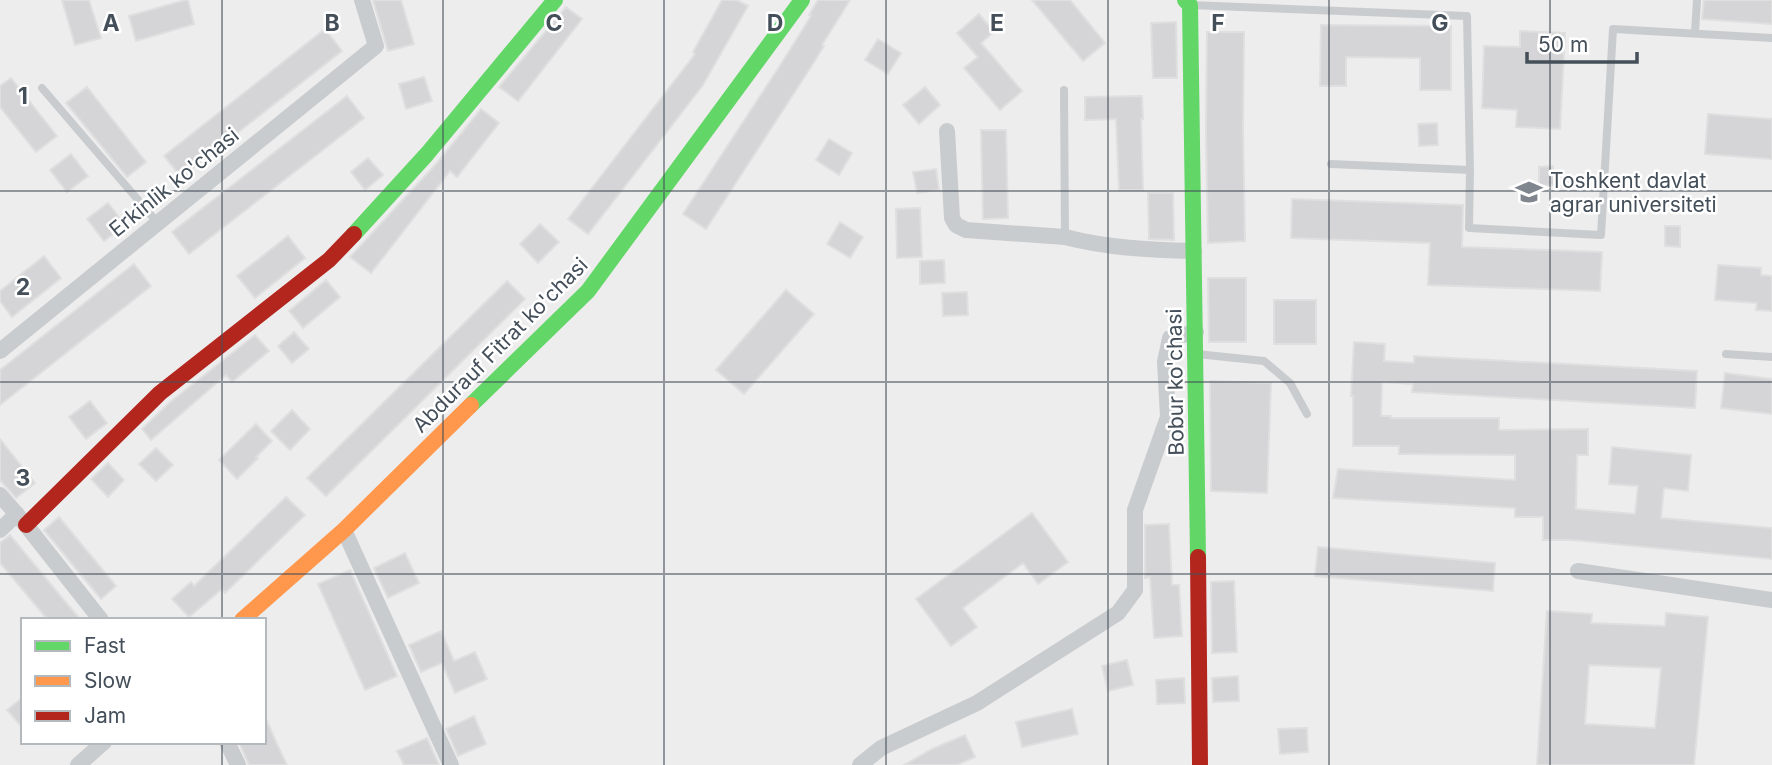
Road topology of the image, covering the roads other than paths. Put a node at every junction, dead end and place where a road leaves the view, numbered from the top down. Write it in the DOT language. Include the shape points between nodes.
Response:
graph roads {
  1 [pos="362,0"];
  2 [pos="555,0"];
  3 [pos="802,0"];
  4 [pos="1312,0"];
  5 [pos="1697,0"];
  6 [pos="1187,3"];
  7 [pos="1305,9"];
  8 [pos="1695,33"];
  9 [pos="1772,38"];
  10 [pos="43,88"];
  11 [pos="1064,90"];
  12 [pos="947,131"];
  13 [pos="1331,164"];
  14 [pos="1470,170"];
  15 [pos="157,222"];
  16 [pos="1065,237"];
  17 [pos="1195,251"];
  18 [pos="1196,332"];
  19 [pos="0,351"];
  20 [pos="1196,354"];
  21 [pos="1726,354"];
  22 [pos="1772,357"];
  23 [pos="1307,414"];
  24 [pos="0,495"];
  25 [pos="21,519"];
  26 [pos="0,530"];
  27 [pos="344,530"];
  28 [pos="1578,571"];
  29 [pos="1772,600"];
  30 [pos="99,618"];
  31 [pos="244,618"];
  32 [pos="102,744"];
  33 [pos="228,744"];
  34 [pos="78,765"];
  35 [pos="238,765"];
  36 [pos="450,765"];
  37 [pos="860,765"];
  38 [pos="1200,765"];
  1 -- 15 [label="street, Erkinlik ko'chasi" via="376,46"];
  2 -- 25 [label="street" via="427,154 329,260 160,393"];
  3 -- 27 [label="street, Abdurauf Fitrat ko'chasi" via="588,291"];
  4 -- 7 [label="lane"];
  5 -- 8 [label="lane"];
  6 -- 7 [label="lane"];
  6 -- 17 [label="street, Bobur ko'chasi"];
  7 -- 14 [label="lane" via="1467,16"];
  8 -- 9 [label="lane"];
  8 -- 14 [label="lane" via="1613,29 1601,235 1469,228"];
  10 -- 15 [label="lane"];
  11 -- 16 [label="lane"];
  12 -- 16 [label="street" via="956,225 966,230"];
  13 -- 14 [label="lane"];
  15 -- 19 [label="street, Erkinlik ko'chasi"];
  16 -- 17 [label="street" via="1143,250"];
  17 -- 18 [label="street, Bobur ko'chasi"];
  18 -- 20 [label="street, Bobur ko'chasi"];
  18 -- 37 [label="street" via="1170,338 1165,362 1168,417 1135,510 1135,590 1118,613 977,703 881,748"];
  20 -- 23 [label="lane" via="1264,361 1290,383"];
  20 -- 38 [label="street, Bobur ko'chasi"];
  21 -- 22 [label="lane"];
  24 -- 25 [label="street"];
  25 -- 26 [label="street"];
  25 -- 30 [label="street"];
  27 -- 31 [label="street, Abdurauf Fitrat ko'chasi"];
  27 -- 36 [label="street"];
  28 -- 29 [label="street"];
  32 -- 34 [label="street"];
  33 -- 35 [label="street"];
}
